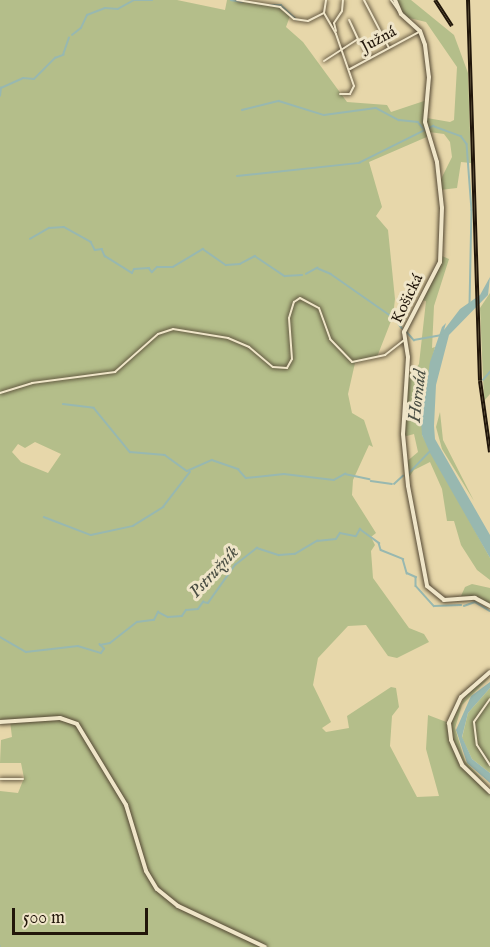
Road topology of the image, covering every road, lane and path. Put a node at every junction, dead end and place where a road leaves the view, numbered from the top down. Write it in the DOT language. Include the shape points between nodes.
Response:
graph roads {
  1 [pos="326,0"];
  2 [pos="343,0"];
  3 [pos="364,0"];
  4 [pos="393,0"];
  5 [pos="240,1"];
  6 [pos="324,13"];
  7 [pos="350,20"];
  8 [pos="420,32"];
  9 [pos="336,34"];
  10 [pos="363,46"];
  11 [pos="389,48"];
  12 [pos="342,49"];
  13 [pos="370,58"];
  14 [pos="324,61"];
  15 [pos="350,69"];
  16 [pos="340,94"];
  17 [pos="405,340"];
  18 [pos="0,393"];
  19 [pos="490,606"];
  20 [pos="490,672"];
  21 [pos="490,699"];
  22 [pos="0,722"];
  23 [pos="490,765"];
  24 [pos="0,779"];
  25 [pos="23,779"];
  26 [pos="490,792"];
  27 [pos="265,947"];
  1 -- 6 [label="street"];
  2 -- 9 [label="street" via="342,11 334,22"];
  3 -- 11 [label="street"];
  4 -- 8 [label="street"];
  5 -- 6 [label="street" via="280,7 302,21"];
  6 -- 9 [label="street"];
  7 -- 12 [label="street" via="358,39"];
  8 -- 11 [label="street, Južná"];
  8 -- 17 [label="street, Košická" via="429,75 428,131 441,200 441,252 436,270 405,330"];
  9 -- 12 [label="street"];
  10 -- 13 [label="street"];
  11 -- 13 [label="street, Južná"];
  12 -- 14 [label="street"];
  12 -- 15 [label="street"];
  13 -- 15 [label="street, Južná"];
  15 -- 16 [label="street" via="353,91"];
  17 -- 18 [label="street" via="385,355 352,362 330,339 319,308 300,297 294,302 288,324 292,359 287,368 273,367 249,347 228,338 172,329 158,334 115,372 25,385"];
  17 -- 19 [label="street, Košická" via="406,473 419,534 421,569 427,586 444,600 475,598"];
  20 -- 26 [label="street" via="460,697 449,723 451,740 462,765"];
  21 -- 23 [label="street" via="474,722 477,745"];
  22 -- 27 [label="street" via="60,718 77,724 126,805 145,867 157,889 178,906"];
  24 -- 25 [label="street"];
}
